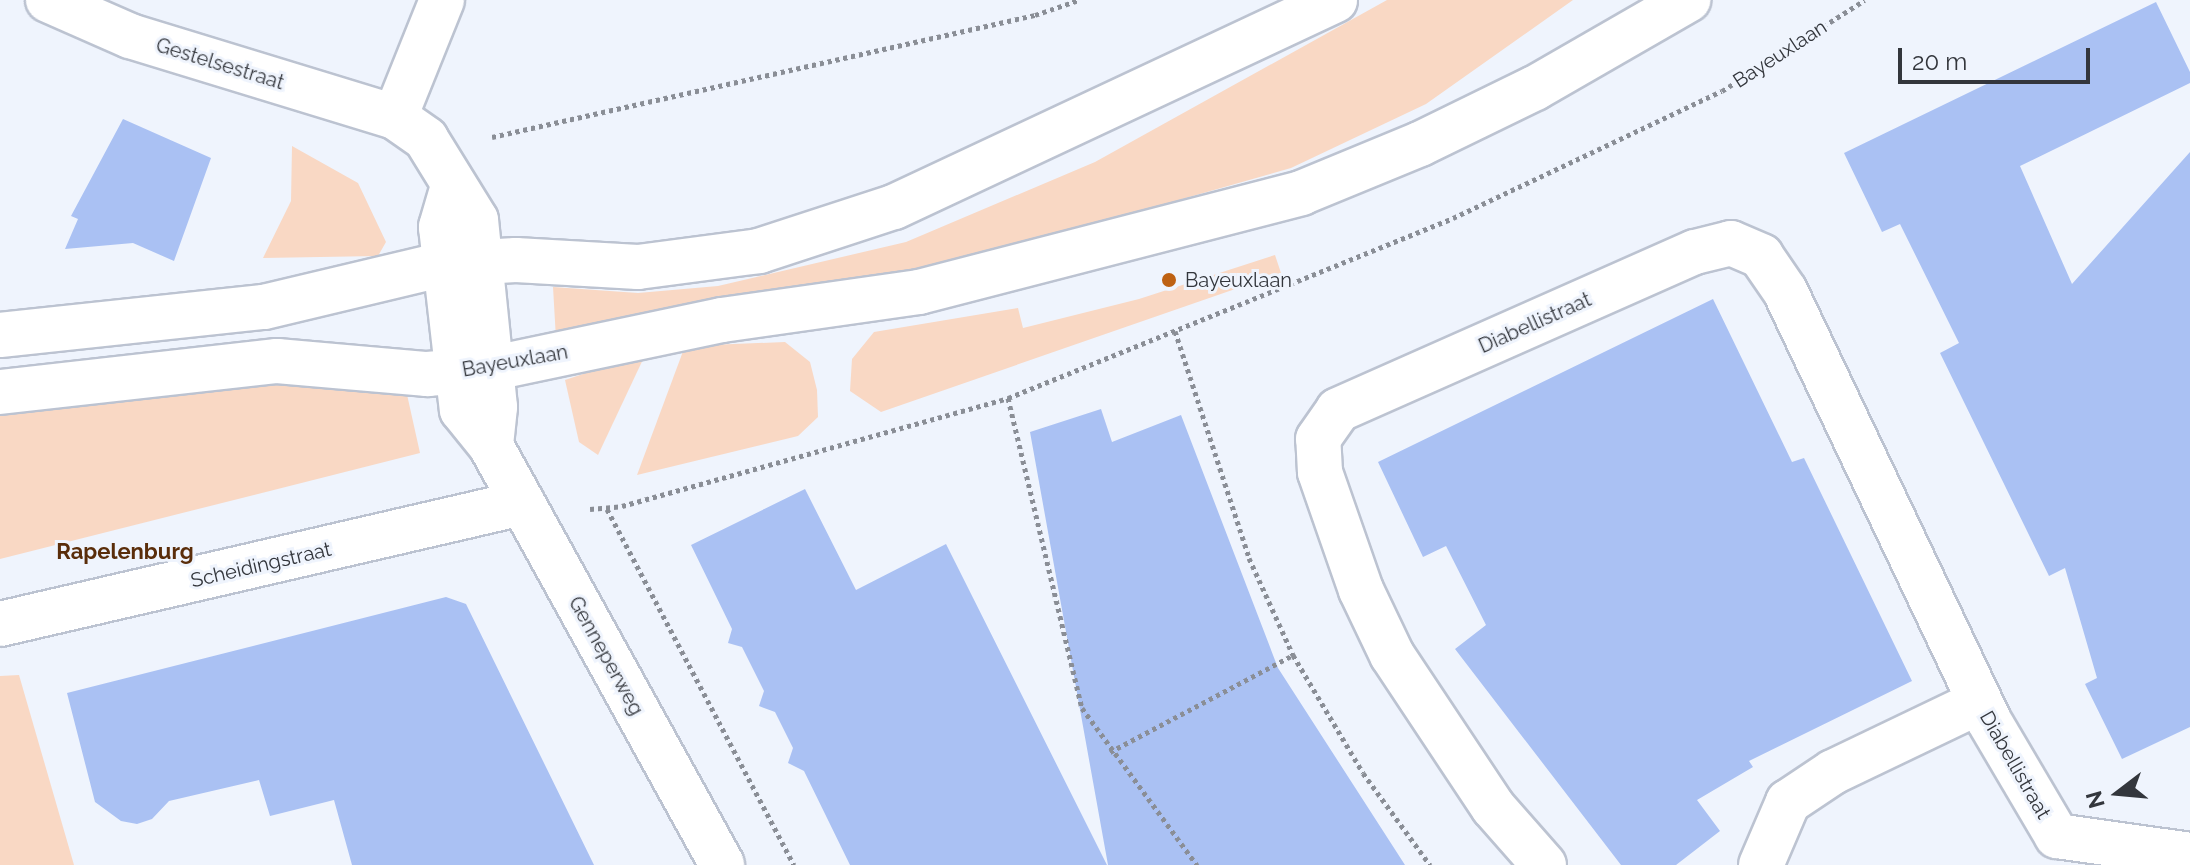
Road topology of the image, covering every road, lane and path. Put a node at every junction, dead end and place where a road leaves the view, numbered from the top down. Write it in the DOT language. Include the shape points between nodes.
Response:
graph roads {
  1 [pos="48,0"];
  2 [pos="442,0"];
  3 [pos="1079,0"];
  4 [pos="1335,0"];
  5 [pos="1688,0"];
  6 [pos="1865,0"];
  7 [pos="395,117"];
  8 [pos="445,169"];
  9 [pos="462,262"];
  10 [pos="1175,331"];
  11 [pos="0,335"];
  12 [pos="473,370"];
  13 [pos="0,392"];
  14 [pos="1008,398"];
  15 [pos="522,503"];
  16 [pos="607,509"];
  17 [pos="0,624"];
  18 [pos="1293,655"];
  19 [pos="1979,702"];
  20 [pos="1110,752"];
  21 [pos="2190,855"];
  22 [pos="722,865"];
  23 [pos="794,865"];
  24 [pos="1197,865"];
  25 [pos="1430,865"];
  26 [pos="1544,865"];
  27 [pos="1761,865"];
  1 -- 7 [label="street, Gestelsestraat" via="130,36"];
  2 -- 7 [label="street"];
  3 -- 8 [label="path" via="1035,15 559,118"];
  4 -- 9 [label="street" via="894,207 804,238 675,264"];
  5 -- 12 [label="street, Bayeuxlaan" via="1535,88 1420,144 1301,193 919,292 722,320"];
  6 -- 10 [label="path, Bayeuxlaan" via="1722,91 1453,218"];
  7 -- 8 [label="street, Genneperweg"];
  8 -- 9 [label="street, Genneperweg" via="476,220"];
  9 -- 11 [label="street" via="264,307"];
  9 -- 12 [label="street, Genneperweg"];
  10 -- 14 [label="path, Bayeuxlaan"];
  10 -- 18 [label="path" via="1249,558"];
  12 -- 13 [label="street, Bayeuxlaan" via="427,374 277,361"];
  12 -- 15 [label="street, Genneperweg" via="462,410 491,446"];
  14 -- 16 [label="path, Bayeuxlaan"];
  14 -- 20 [label="path" via="1082,708"];
  15 -- 16 [label="path, Bayeuxlaan"];
  15 -- 17 [label="street, Scheidingstraat"];
  15 -- 22 [label="street, Genneperweg"];
  16 -- 23 [label="path"];
  18 -- 20 [label="path"];
  18 -- 25 [label="path" via="1363,773"];
  19 -- 21 [label="street, Diabellistraat" via="2057,836"];
  19 -- 26 [label="street, Diabellistraat" via="1785,291 1761,256 1731,243 1695,252 1338,410 1318,439 1320,472 1361,590 1392,655 1493,807"];
  19 -- 27 [label="street, Diabellistraat" via="1833,772 1788,802"];
  20 -- 24 [label="path"];
}
